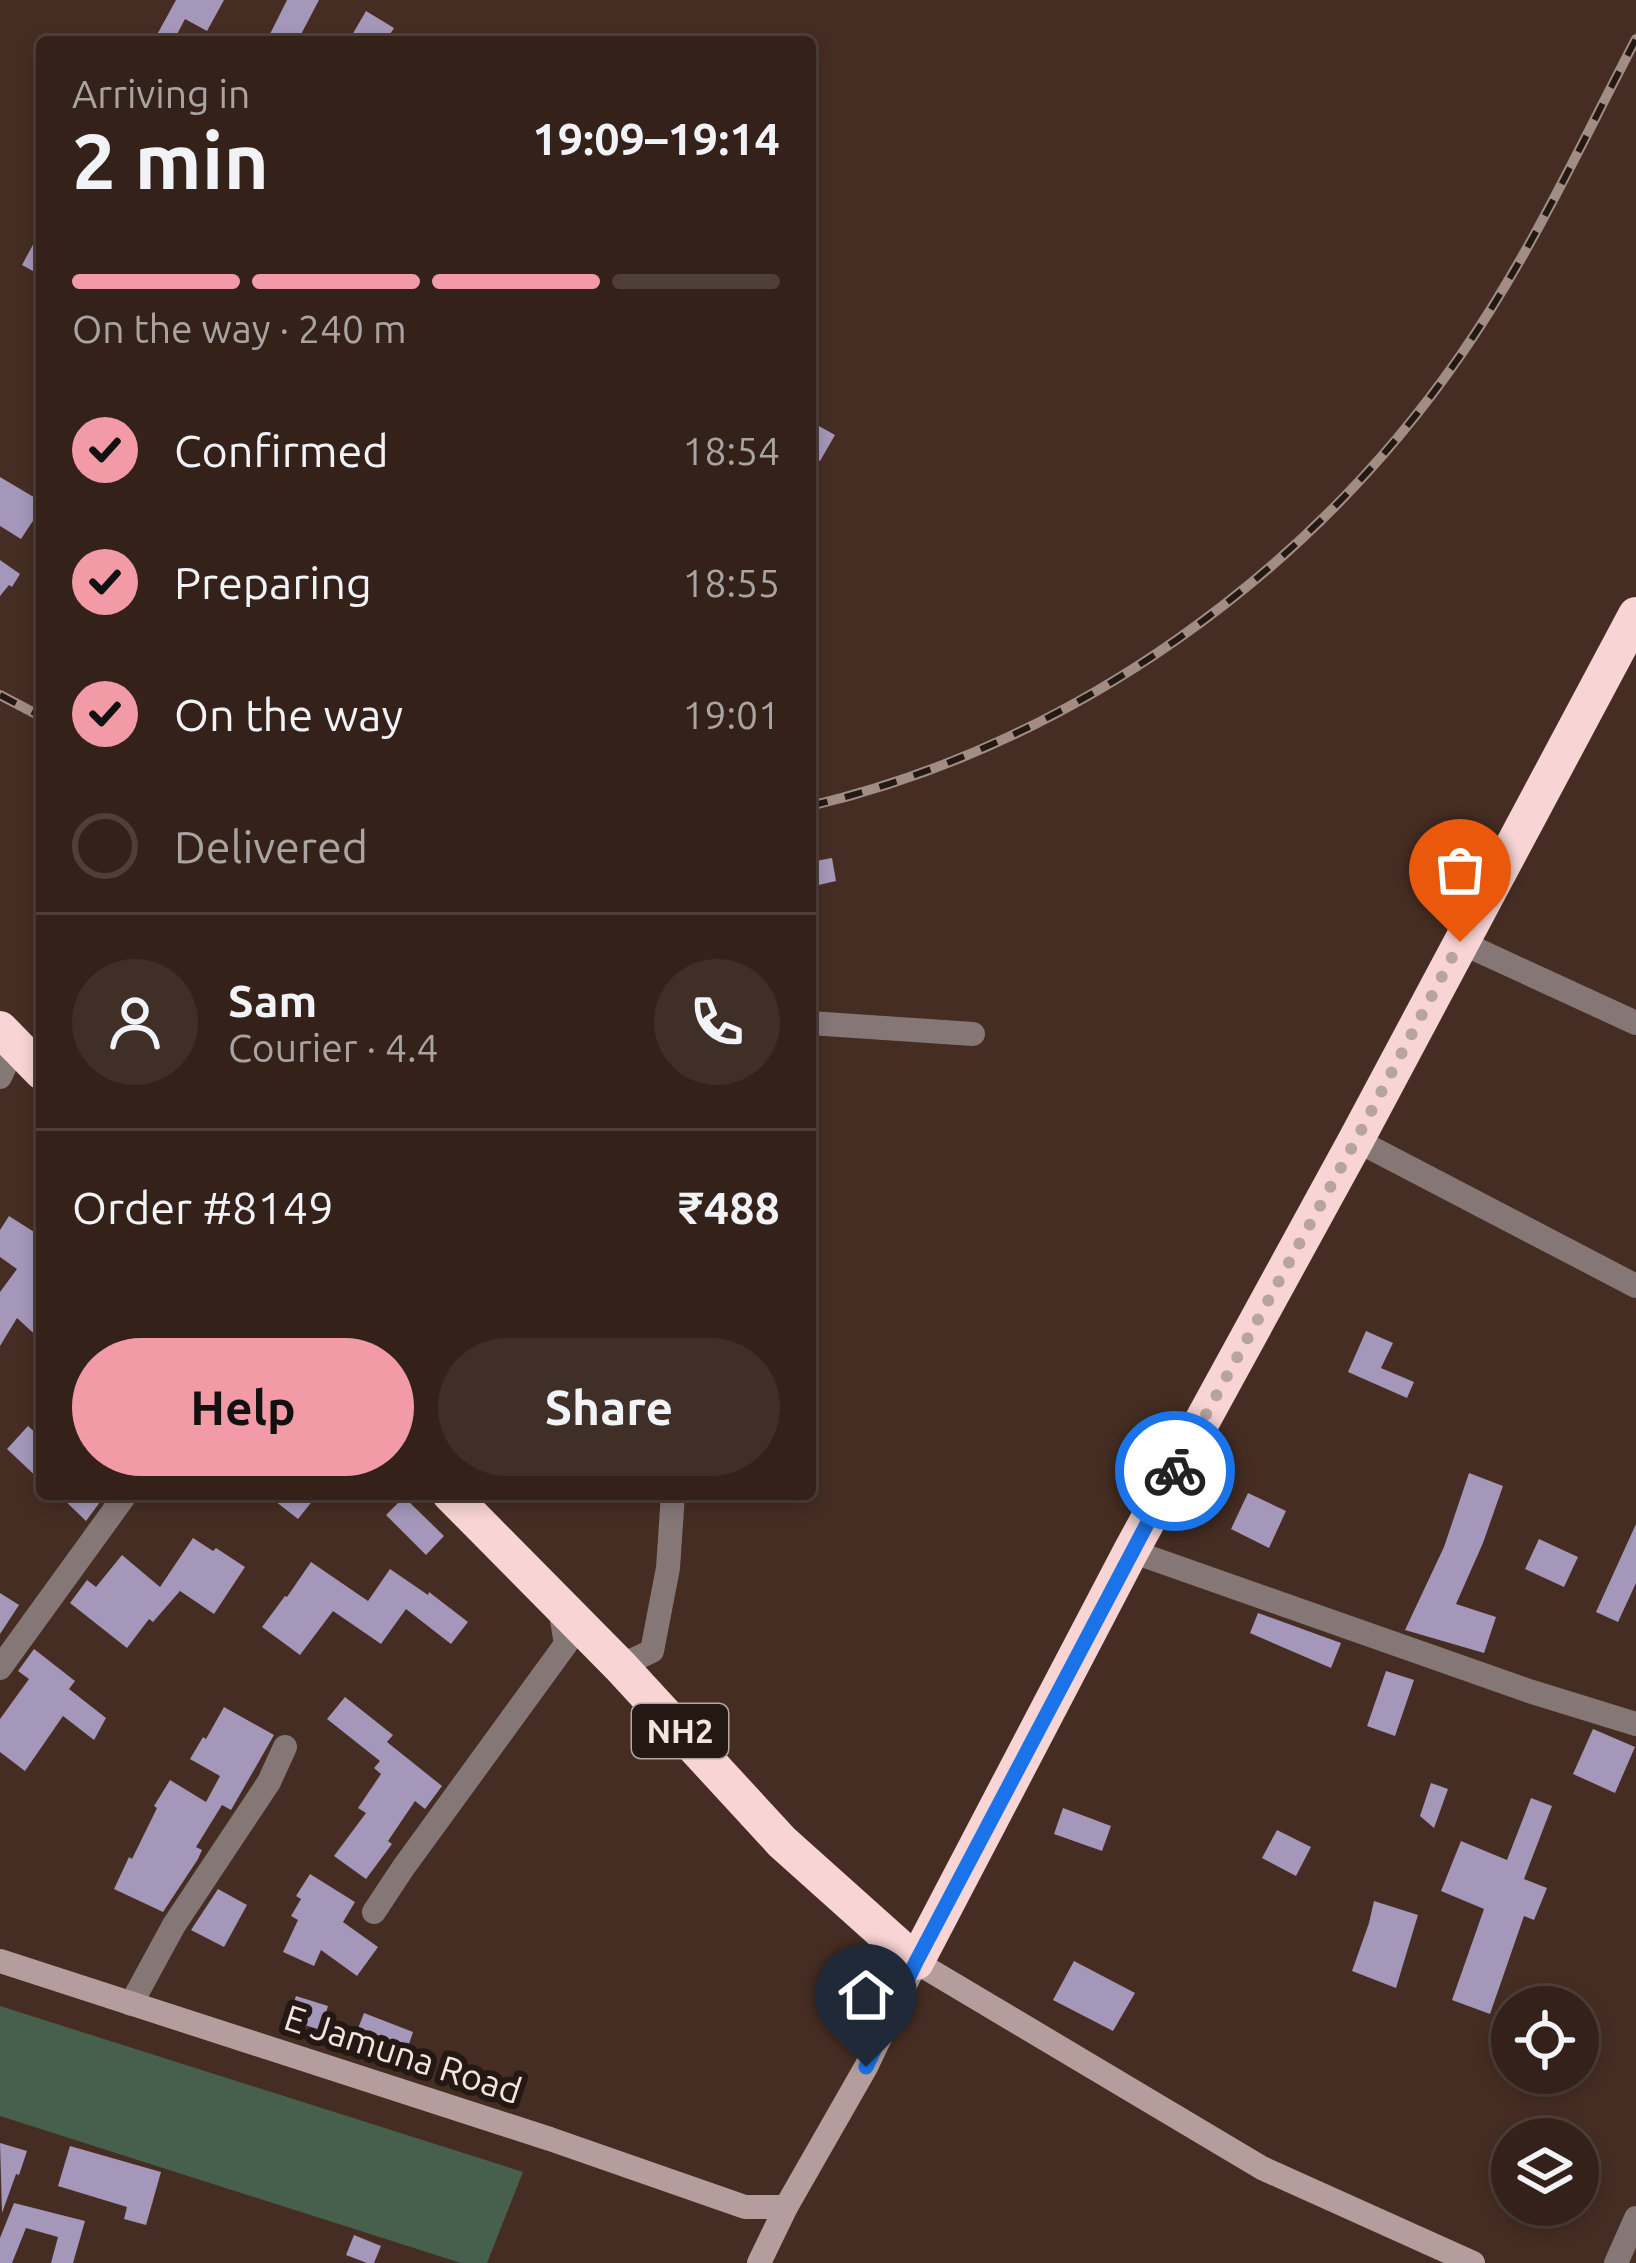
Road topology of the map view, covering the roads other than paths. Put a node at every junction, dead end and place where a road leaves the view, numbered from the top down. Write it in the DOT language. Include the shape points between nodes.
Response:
graph roads {
  1 [pos="1636,615"];
  2 [pos="1460,942"];
  3 [pos="816,1023"];
  4 [pos="1636,1023"];
  5 [pos="973,1034"];
  6 [pos="5,1050"];
  7 [pos="36,1068"];
  8 [pos="1356,1140"];
  9 [pos="1636,1286"];
  10 [pos="122,1500"];
  11 [pos="456,1500"];
  12 [pos="673,1500"];
  13 [pos="1131,1551"];
  14 [pos="560,1608"];
  15 [pos="620,1666"];
  16 [pos="0,1668"];
  17 [pos="1636,1724"];
  18 [pos="284,1748"];
  19 [pos="374,1912"];
  20 [pos="0,1961"];
  21 [pos="916,1962"];
  22 [pos="131,2004"];
  23 [pos="786,2206"];
  24 [pos="1636,2218"];
  25 [pos="759,2263"];
  26 [pos="1473,2263"];
  27 [pos="1616,2263"];
  1 -- 2 [label="highway"];
  2 -- 4 [label="street"];
  2 -- 8 [label="highway"];
  3 -- 5 [label="street"];
  6 -- 7 [label="highway"];
  8 -- 9 [label="street"];
  8 -- 13 [label="highway"];
  10 -- 16 [label="street"];
  11 -- 14 [label="highway, NH2"];
  12 -- 15 [label="street" via="652,1651"];
  13 -- 17 [label="street"];
  13 -- 21 [label="highway"];
  14 -- 15 [label="highway, NH2"];
  14 -- 19 [label="street" via="566,1644"];
  15 -- 21 [label="highway, NH2" via="782,1843"];
  18 -- 22 [label="street"];
  20 -- 22 [label="main road, E Jamuna Road"];
  21 -- 23 [label="main road"];
  21 -- 26 [label="main road" via="1262,2168"];
  22 -- 23 [label="main road, E Jamuna Road" via="745,2206"];
  23 -- 25 [label="main road"];
  24 -- 27 [label="street"];
}
